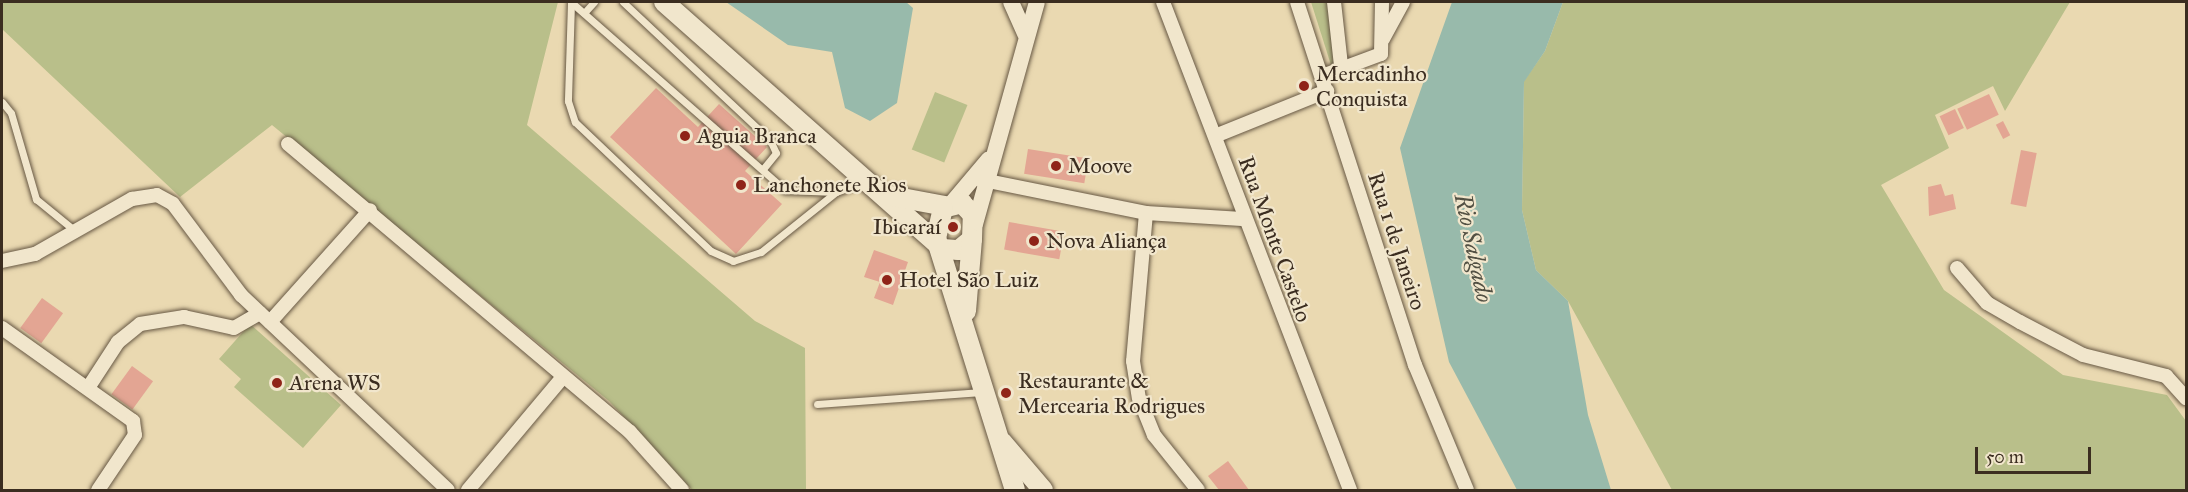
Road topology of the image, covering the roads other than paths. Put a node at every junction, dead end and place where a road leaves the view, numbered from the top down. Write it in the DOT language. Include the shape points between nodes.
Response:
graph roads {
  1 [pos="571,2"];
  2 [pos="594,2"];
  3 [pos="623,2"];
  4 [pos="664,2"];
  5 [pos="1037,2"];
  6 [pos="1163,2"];
  7 [pos="1297,2"];
  8 [pos="1334,2"];
  9 [pos="1383,2"];
  10 [pos="1403,2"];
  11 [pos="1009,3"];
  12 [pos="584,14"];
  13 [pos="1025,34"];
  14 [pos="1383,39"];
  15 [pos="1341,64"];
  16 [pos="1322,76"];
  17 [pos="1327,91"];
  18 [pos="2,102"];
  19 [pos="1215,136"];
  20 [pos="288,144"];
  21 [pos="763,170"];
  22 [pos="870,180"];
  23 [pos="980,180"];
  24 [pos="836,192"];
  25 [pos="886,195"];
  26 [pos="949,204"];
  27 [pos="370,210"];
  28 [pos="1146,213"];
  29 [pos="1242,219"];
  30 [pos="76,231"];
  31 [pos="974,232"];
  32 [pos="941,247"];
  33 [pos="2,261"];
  34 [pos="1957,267"];
  35 [pos="265,318"];
  36 [pos="964,323"];
  37 [pos="2,328"];
  38 [pos="562,378"];
  39 [pos="88,388"];
  40 [pos="984,392"];
  41 [pos="2187,398"];
  42 [pos="817,404"];
  43 [pos="995,434"];
  44 [pos="98,490"];
  45 [pos="448,490"];
  46 [pos="468,490"];
  47 [pos="682,490"];
  48 [pos="1015,490"];
  49 [pos="1043,490"];
  50 [pos="1198,490"];
  51 [pos="1350,490"];
  52 [pos="1467,490"];
  1 -- 12 [label="lane"];
  1 -- 24 [label="lane" via="568,101 575,122 711,251 733,261 762,252"];
  2 -- 12 [label="lane"];
  3 -- 21 [label="lane" via="770,140 776,153"];
  4 -- 22 [label="main road"];
  5 -- 13 [label="street"];
  6 -- 19 [label="street, Rua Monte Castelo"];
  7 -- 16 [label="street, Rua 1 de Janeiro"];
  8 -- 15 [label="street"];
  9 -- 14 [label="street"];
  10 -- 14 [label="street"];
  11 -- 13 [label="street"];
  12 -- 21 [label="lane"];
  13 -- 23 [label="street" via="993,153"];
  14 -- 15 [label="street" via="1381,54"];
  15 -- 16 [label="street"];
  16 -- 17 [label="street, Rua 1 de Janeiro"];
  17 -- 19 [label="street"];
  17 -- 52 [label="street, Rua 1 de Janeiro" via="1415,365"];
  18 -- 30 [label="lane" via="11,112 36,199 50,216"];
  19 -- 29 [label="street, Rua Monte Castelo"];
  20 -- 27 [label="street"];
  21 -- 24 [label="lane" via="785,190"];
  22 -- 24 [label="lane"];
  22 -- 25 [label="main road"];
  23 -- 26 [label="street"];
  23 -- 28 [label="street"];
  23 -- 31 [label="street"];
  25 -- 26 [label="main road"];
  25 -- 32 [label="main road"];
  26 -- 31 [label="main road" via="966,206"];
  26 -- 32 [label="main road" via="935,226"];
  27 -- 35 [label="street"];
  27 -- 38 [label="street"];
  28 -- 29 [label="street"];
  28 -- 50 [label="street" via="1133,361 1138,398 1154,435"];
  29 -- 51 [label="street, Rua Monte Castelo"];
  30 -- 33 [label="street" via="35,254"];
  30 -- 35 [label="street" via="132,199 157,195 173,204"];
  31 -- 32 [label="main road" via="959,250"];
  31 -- 36 [label="main road"];
  32 -- 36 [label="main road"];
  34 -- 41 [label="street" via="1987,303 2020,322 2083,355 2166,376"];
  35 -- 39 [label="street" via="234,327 184,317 140,324 118,342"];
  35 -- 45 [label="street"];
  36 -- 40 [label="main road"];
  37 -- 39 [label="street"];
  38 -- 46 [label="street"];
  38 -- 47 [label="street" via="630,432"];
  39 -- 44 [label="street" via="133,421 135,435"];
  40 -- 42 [label="lane"];
  40 -- 43 [label="main road"];
  43 -- 48 [label="main road"];
  43 -- 49 [label="main road"];
}
